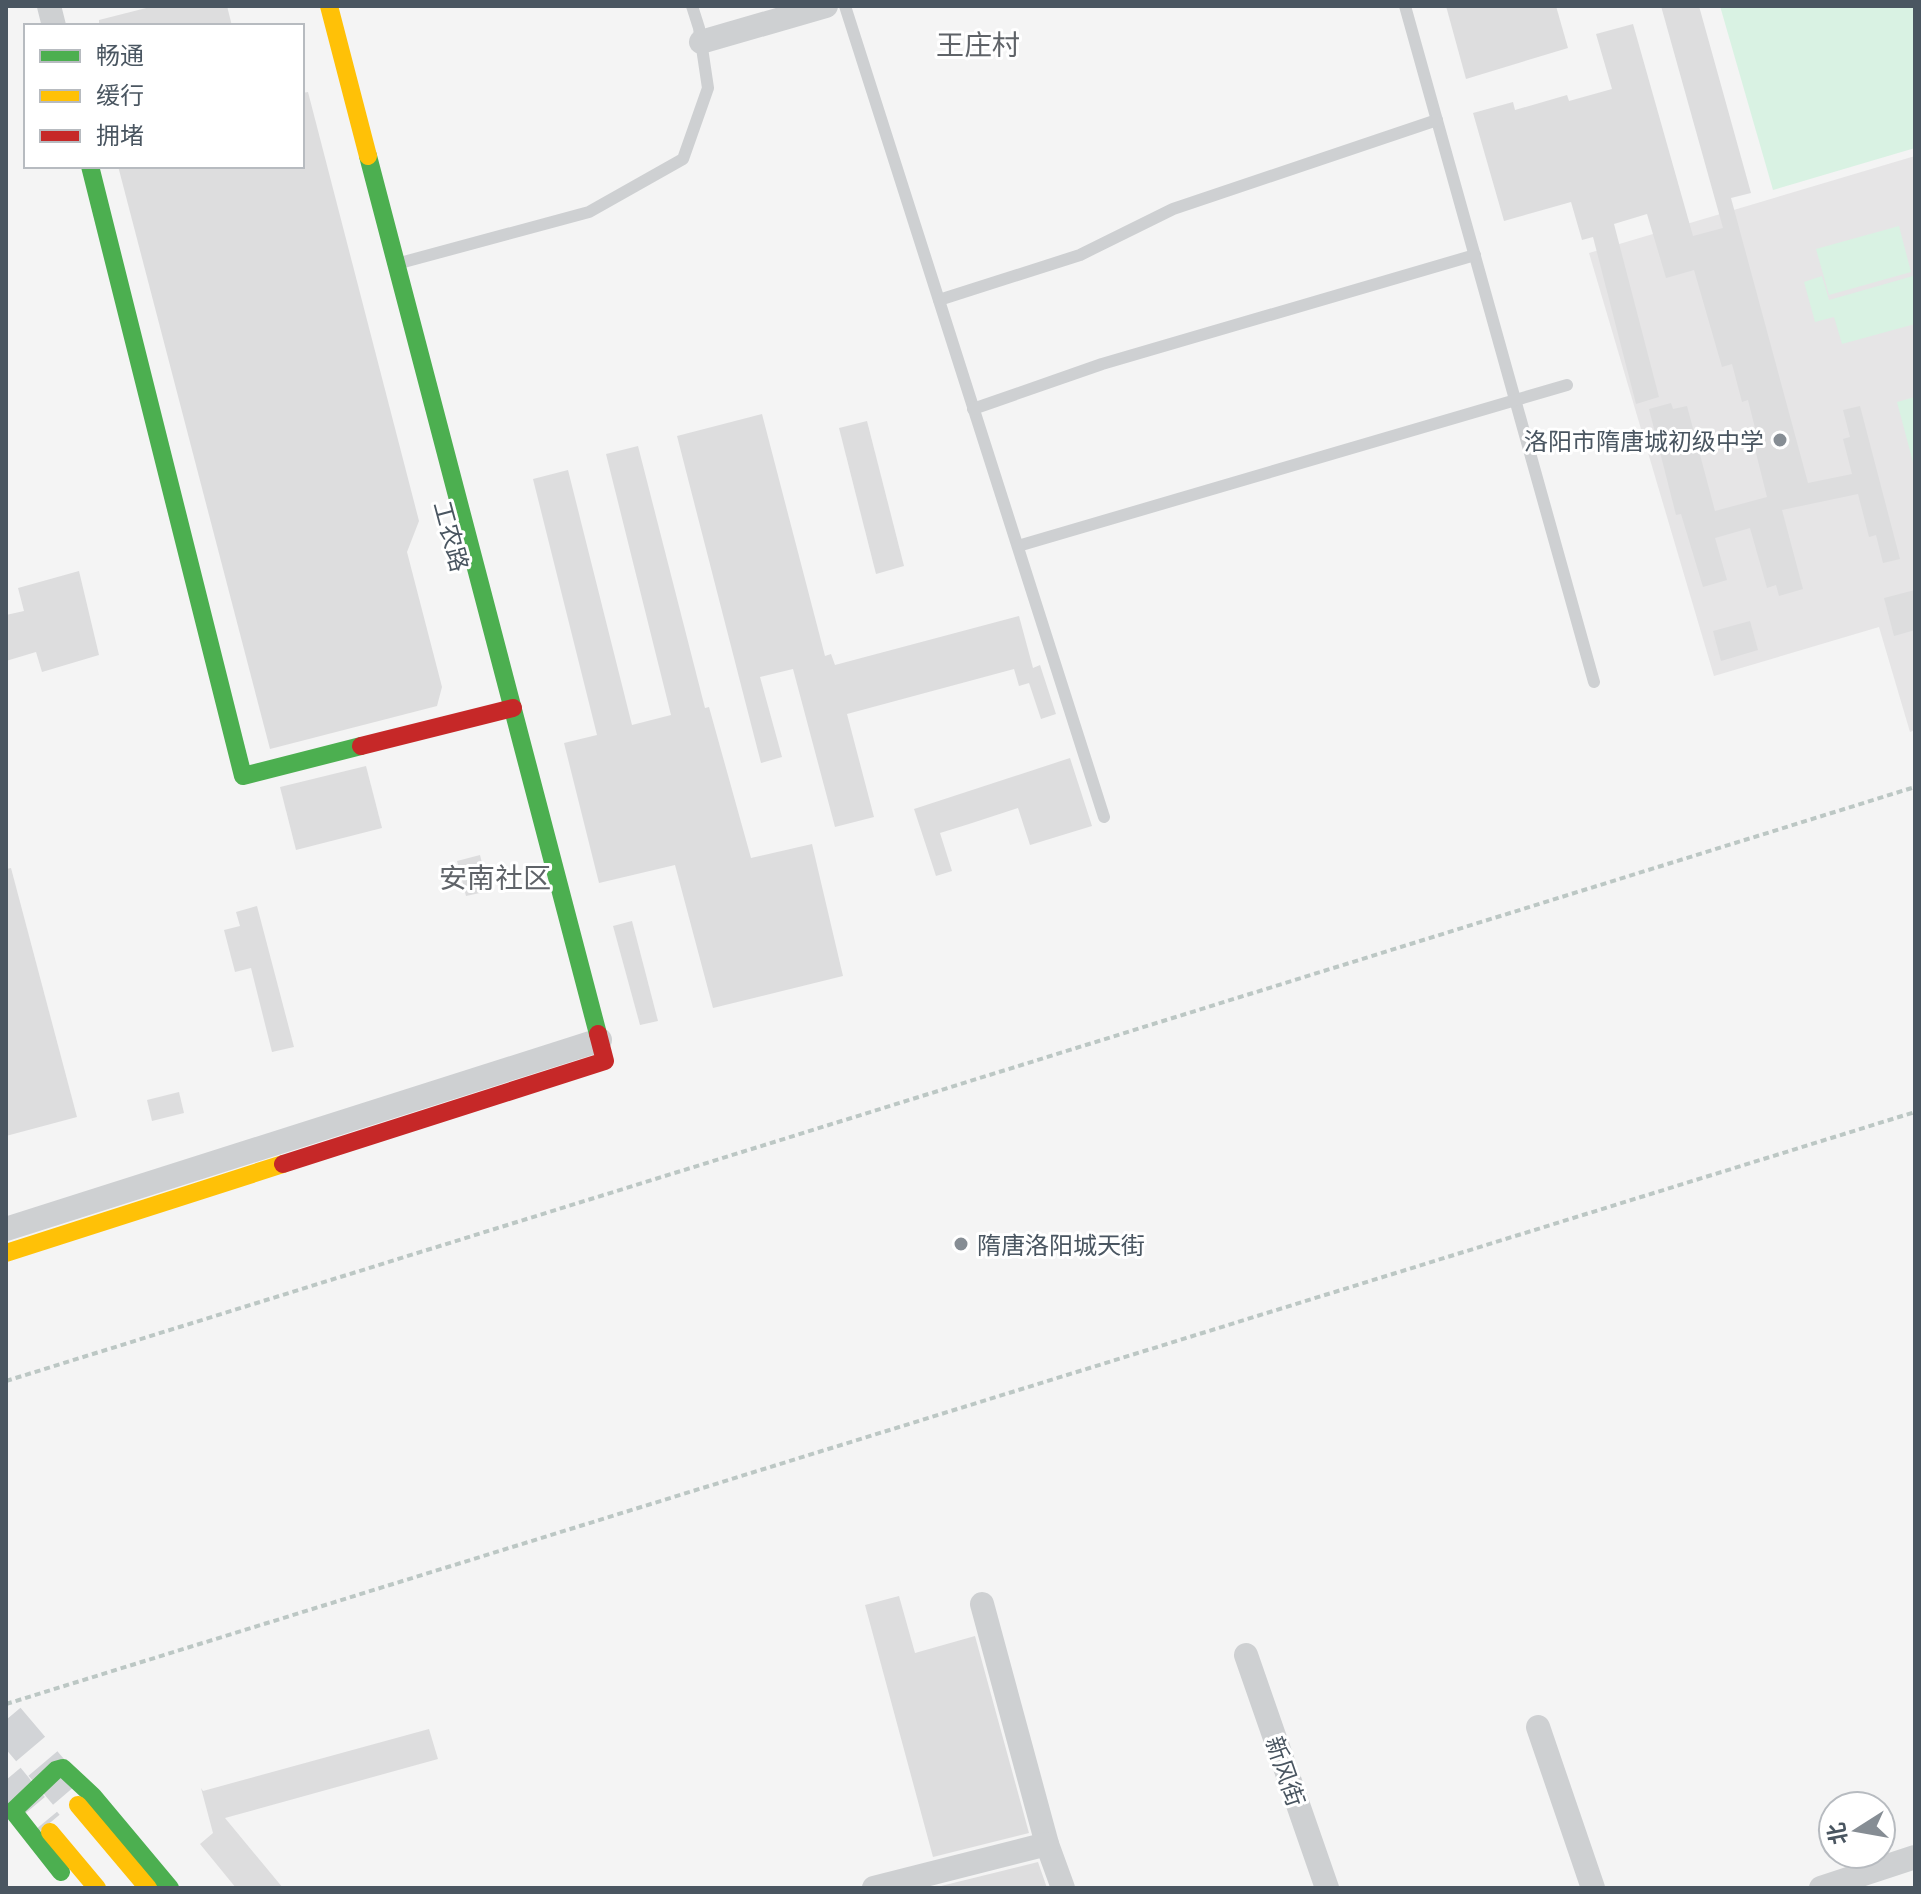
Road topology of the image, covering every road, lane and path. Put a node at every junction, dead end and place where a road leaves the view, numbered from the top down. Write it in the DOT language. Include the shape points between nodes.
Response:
graph roads {
  1 [pos="313,6"];
  2 [pos="329,6"];
  3 [pos="692,6"];
  4 [pos="826,6"];
  5 [pos="845,6"];
  6 [pos="1405,6"];
  7 [pos="701,42"];
  8 [pos="1437,120"];
  9 [pos="91,168"];
  10 [pos="1475,255"];
  11 [pos="389,266"];
  12 [pos="939,300"];
  13 [pos="1567,385"];
  14 [pos="1515,400"];
  15 [pos="973,409"];
  16 [pos="1018,546"];
  17 [pos="1594,682"];
  18 [pos="506,710"];
  19 [pos="1915,787"];
  20 [pos="1104,817"];
  21 [pos="595,1053"];
  22 [pos="1915,1112"];
  23 [pos="6,1229"];
  24 [pos="6,1253"];
  25 [pos="6,1381"];
  26 [pos="982,1604"];
  27 [pos="1246,1655"];
  28 [pos="6,1704"];
  29 [pos="1538,1727"];
  30 [pos="78,1805"];
  31 [pos="50,1832"];
  32 [pos="1047,1844"];
  33 [pos="1915,1857"];
  34 [pos="74,1888"];
  35 [pos="97,1888"];
  36 [pos="148,1888"];
  37 [pos="170,1888"];
  38 [pos="874,1888"];
  39 [pos="1063,1888"];
  40 [pos="1327,1888"];
  41 [pos="1593,1888"];
  42 [pos="1821,1888"];
  1 -- 11 [label="street, 工农路"];
  2 -- 11 [label="street, 工农路"];
  3 -- 7 [label="lane"];
  4 -- 7 [label="street"];
  5 -- 12 [label="lane"];
  6 -- 8 [label="lane"];
  7 -- 11 [label="lane" via="708,88 683,159 589,212"];
  8 -- 10 [label="lane"];
  8 -- 12 [label="lane" via="1173,209 1080,255"];
  9 -- 18 [label="street" via="243,776"];
  10 -- 14 [label="lane"];
  10 -- 15 [label="lane" via="1102,364"];
  11 -- 18 [label="street, 工农路"];
  12 -- 15 [label="lane"];
  13 -- 14 [label="lane"];
  14 -- 16 [label="lane"];
  14 -- 17 [label="lane"];
  15 -- 16 [label="lane"];
  16 -- 20 [label="lane"];
  18 -- 21 [label="street, 工农路"];
  19 -- 25 [label="path"];
  21 -- 23 [label="street"];
  21 -- 24 [label="street"];
  22 -- 28 [label="path"];
  26 -- 32 [label="street"];
  27 -- 40 [label="street, 新风街"];
  29 -- 41 [label="street"];
  30 -- 36 [label="street"];
  31 -- 35 [label="street"];
  32 -- 38 [label="street"];
  32 -- 39 [label="street"];
  33 -- 42 [label="street"];
  34 -- 37 [label="street" via="13,1815 15,1805 63,1768"];
}
